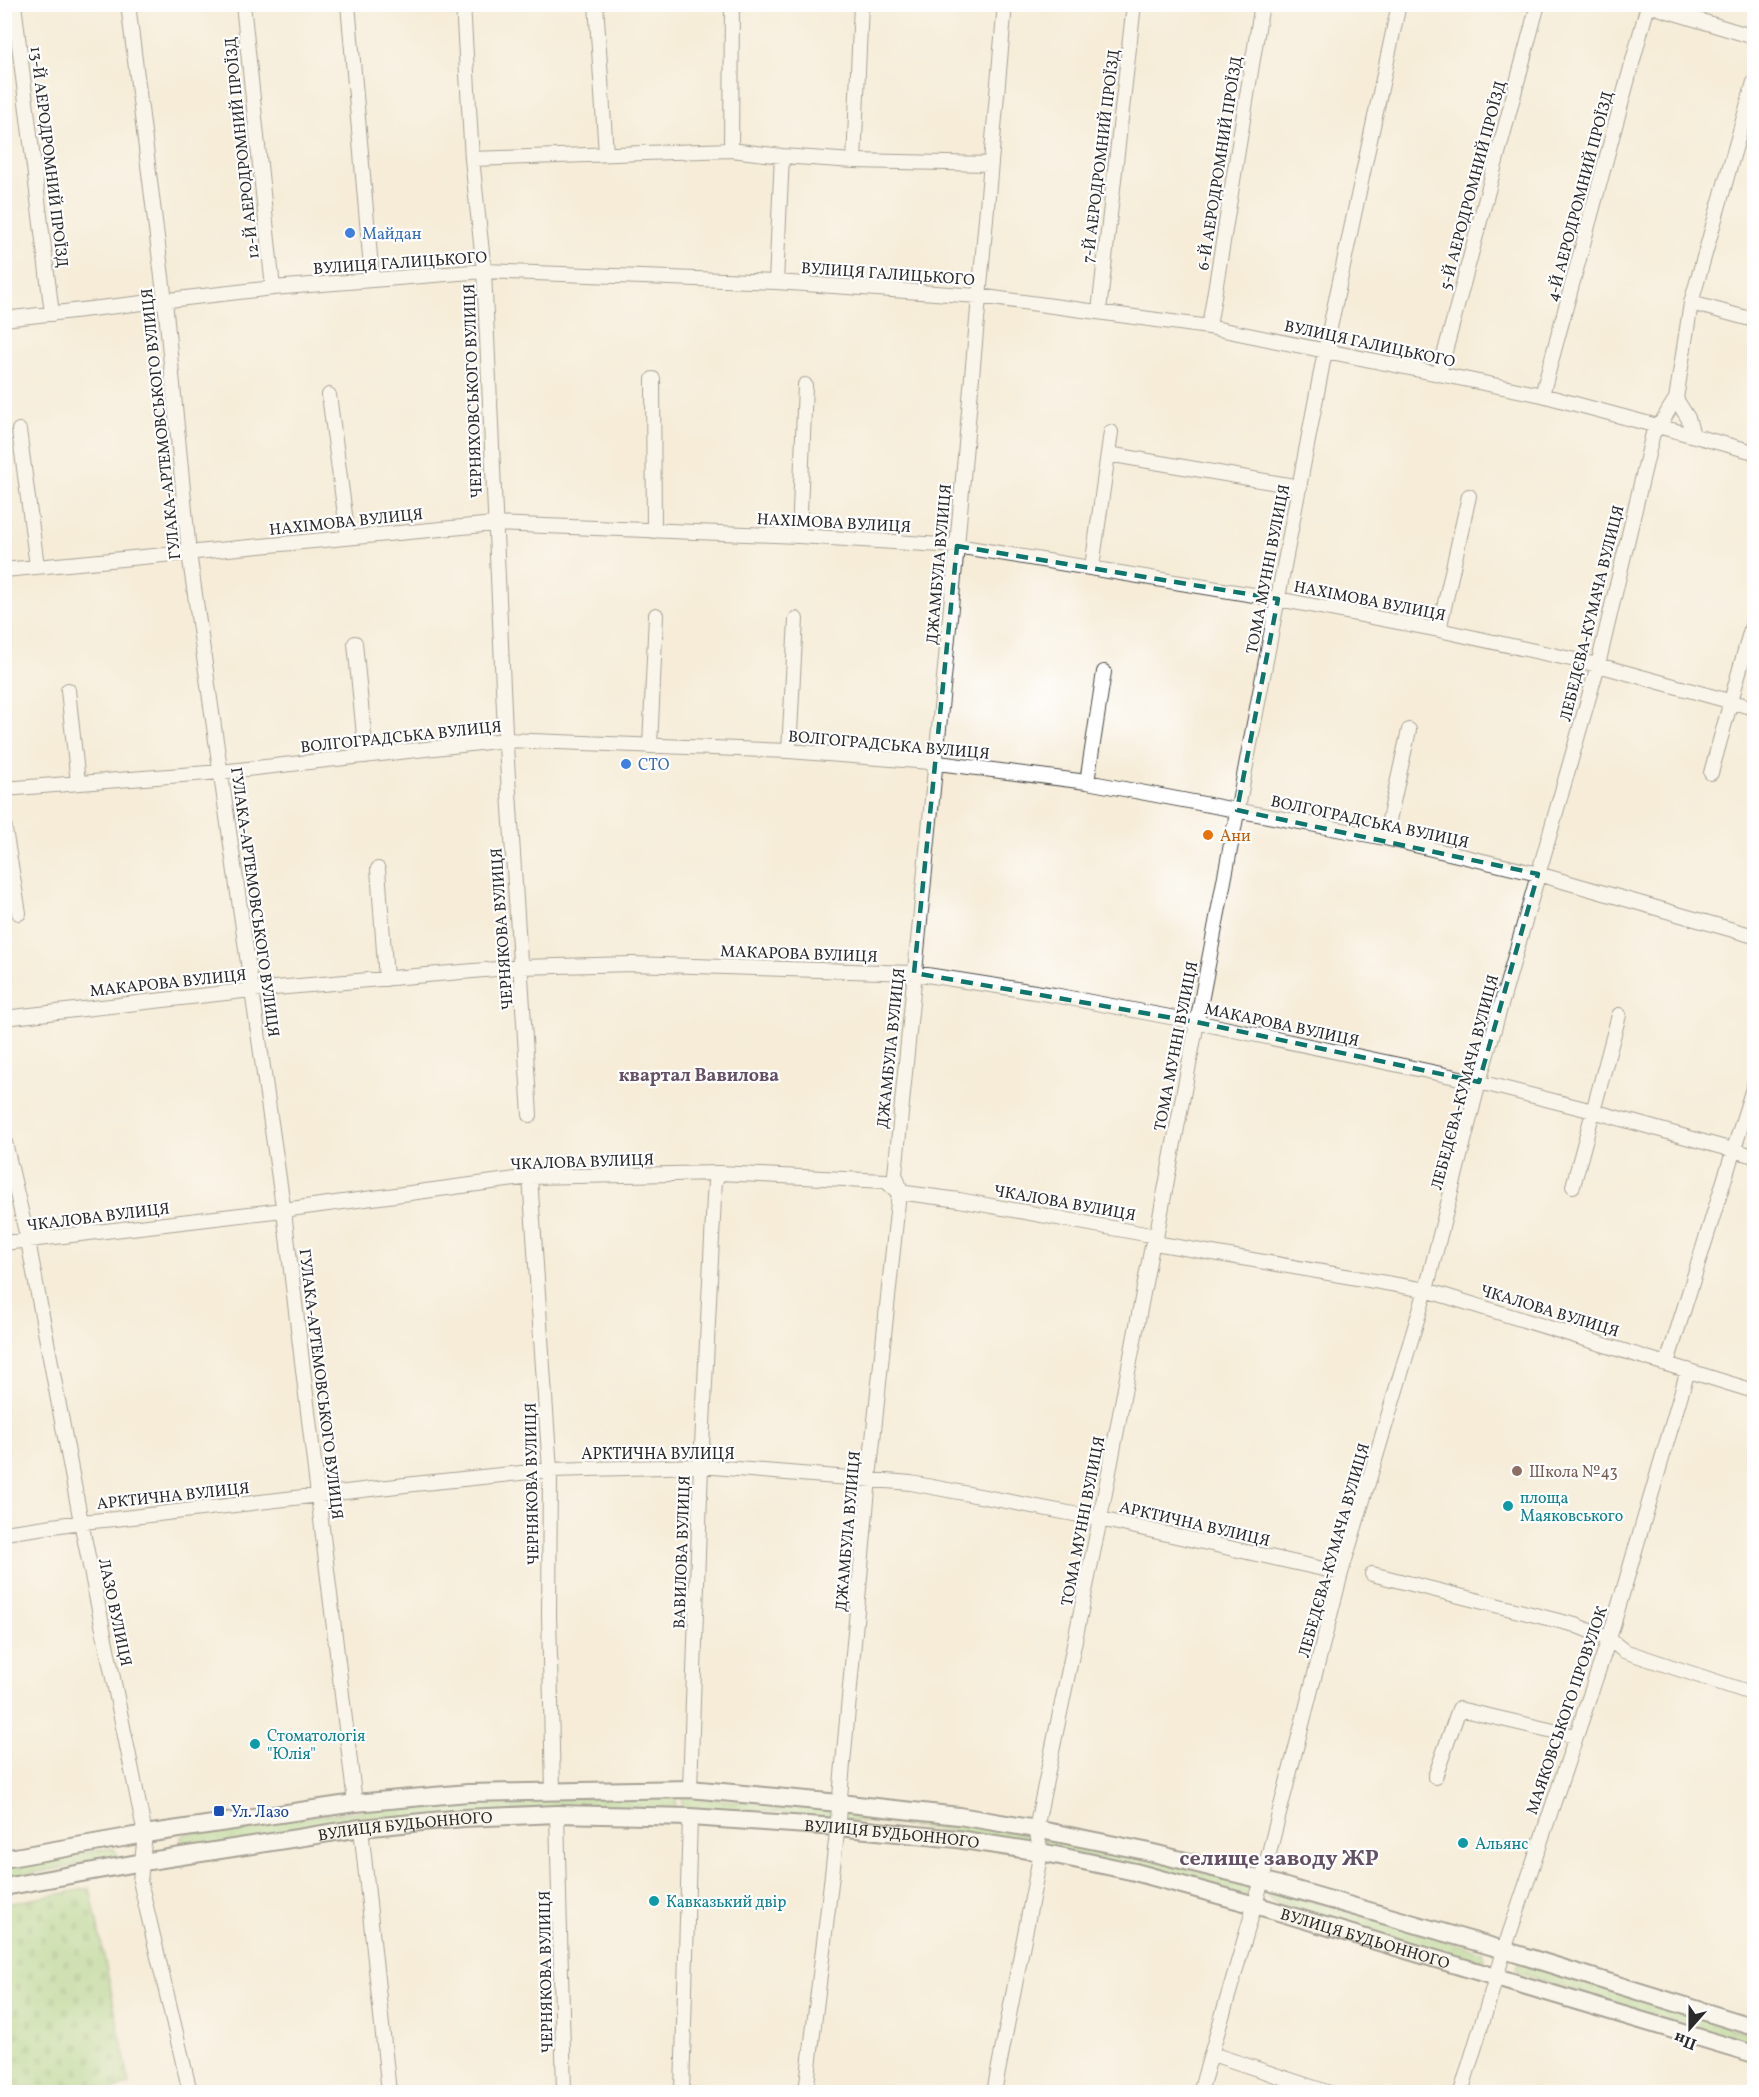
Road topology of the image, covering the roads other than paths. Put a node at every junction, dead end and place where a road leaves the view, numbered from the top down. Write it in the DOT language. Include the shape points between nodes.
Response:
graph roads {
  1 [pos="14,4"];
  2 [pos="128,4"];
  3 [pos="243,4"];
  4 [pos="348,4"];
  5 [pos="463,4"];
  6 [pos="596,4"];
  7 [pos="732,4"];
  8 [pos="861,4"];
  9 [pos="1005,4"];
  10 [pos="1134,4"];
  11 [pos="1262,4"];
  12 [pos="1399,4"];
  13 [pos="1538,4"];
  14 [pos="1646,5"];
  15 [pos="1755,36"];
  16 [pos="1755,82"];
  17 [pos="731,150"];
  18 [pos="606,154"];
  19 [pos="782,156"];
  20 [pos="472,159"];
  21 [pos="854,162"];
  22 [pos="991,164"];
  23 [pos="484,272"];
  24 [pos="372,279"];
  25 [pos="776,282"];
  26 [pos="273,288"];
  27 [pos="978,296"];
  28 [pos="165,301"];
  29 [pos="1691,303"];
  30 [pos="1099,311"];
  31 [pos="52,314"];
  32 [pos="4,319"];
  33 [pos="1755,320"];
  34 [pos="1209,327"];
  35 [pos="1325,351"];
  36 [pos="1439,375"];
  37 [pos="653,379"];
  38 [pos="806,385"];
  39 [pos="329,394"];
  40 [pos="1542,395"];
  41 [pos="1676,399"];
  42 [pos="1661,425"];
  43 [pos="19,430"];
  44 [pos="1111,432"];
  45 [pos="1693,435"];
  46 [pos="1755,452"];
  47 [pos="1108,453"];
  48 [pos="1300,486"];
  49 [pos="1469,496"];
  50 [pos="494,524"];
  51 [pos="654,531"];
  52 [pos="799,536"];
  53 [pos="348,537"];
  54 [pos="957,546"];
  55 [pos="189,553"];
  56 [pos="37,566"];
  57 [pos="1092,567"];
  58 [pos="4,570"];
  59 [pos="1278,599"];
  60 [pos="656,615"];
  61 [pos="1755,618"];
  62 [pos="796,619"];
  63 [pos="1439,630"];
  64 [pos="355,643"];
  65 [pos="1598,665"];
  66 [pos="1104,672"];
  67 [pos="68,690"];
  68 [pos="1730,700"];
  69 [pos="1755,708"];
  70 [pos="1409,730"];
  71 [pos="506,740"];
  72 [pos="650,746"];
  73 [pos="789,751"];
  74 [pos="366,756"];
  75 [pos="935,762"];
  76 [pos="220,772"];
  77 [pos="1711,773"];
  78 [pos="1087,782"];
  79 [pos="78,783"];
  80 [pos="4,789"];
  81 [pos="1237,810"];
  82 [pos="4,824"];
  83 [pos="1384,838"];
  84 [pos="378,869"];
  85 [pos="1538,874"];
  86 [pos="20,914"];
  87 [pos="1755,936"];
  88 [pos="520,967"];
  89 [pos="914,973"];
  90 [pos="386,979"];
  91 [pos="252,990"];
  92 [pos="1619,1015"];
  93 [pos="4,1018"];
  94 [pos="1196,1022"];
  95 [pos="1479,1083"];
  96 [pos="1755,1086"];
  97 [pos="1593,1111"];
  98 [pos="530,1115"];
  99 [pos="4,1137"];
  100 [pos="1735,1150"];
  101 [pos="1755,1156"];
  102 [pos="719,1173"];
  103 [pos="530,1177"];
  104 [pos="1573,1186"];
  105 [pos="898,1192"];
  106 [pos="284,1210"];
  107 [pos="1156,1239"];
  108 [pos="28,1241"];
  109 [pos="4,1243"];
  110 [pos="1426,1290"];
  111 [pos="1667,1363"];
  112 [pos="1688,1370"];
  113 [pos="1755,1391"];
  114 [pos="701,1466"];
  115 [pos="550,1470"];
  116 [pos="869,1478"];
  117 [pos="319,1494"];
  118 [pos="1100,1519"];
  119 [pos="81,1522"];
  120 [pos="4,1533"];
  121 [pos="1341,1573"];
  122 [pos="1372,1574"];
  123 [pos="1609,1640"];
  124 [pos="1755,1694"];
  125 [pos="1575,1736"];
  126 [pos="1435,1777"];
  127 [pos="690,1789"];
  128 [pos="554,1791"];
  129 [pos="355,1803"];
  130 [pos="839,1803"];
  131 [pos="557,1814"];
  132 [pos="690,1817"];
  133 [pos="837,1827"];
  134 [pos="361,1828"];
  135 [pos="1036,1829"];
  136 [pos="144,1834"];
  137 [pos="1041,1852"];
  138 [pos="4,1859"];
  139 [pos="143,1862"];
  140 [pos="1262,1880"];
  141 [pos="4,1887"];
  142 [pos="1256,1905"];
  143 [pos="1504,1950"];
  144 [pos="1496,1976"];
  145 [pos="1755,2027"];
  146 [pos="1212,2054"];
  147 [pos="1755,2054"];
  148 [pos="190,2092"];
  149 [pos="388,2092"];
  150 [pos="564,2092"];
  151 [pos="682,2092"];
  152 [pos="806,2092"];
  153 [pos="994,2092"];
  154 [pos="1200,2092"];
  155 [pos="1327,2092"];
  156 [pos="1461,2092"];
  1 -- 31 [label="street, 13-Й АЕРОДРОМНИЙ ПРОЇЗД"];
  2 -- 28 [label="street, ГУЛАКА-АРТЕМОВСЬКОГО ВУЛИЦЯ"];
  3 -- 26 [label="street, 12-Й АЕРОДРОМНИЙ ПРОЇЗД"];
  4 -- 24 [label="street"];
  5 -- 20 [label="street, ЧЕРНЯХОВСЬКОГО ВУЛИЦЯ"];
  6 -- 18 [label="street"];
  7 -- 17 [label="street"];
  8 -- 21 [label="street"];
  9 -- 22 [label="street, ДЖАМБУЛА ВУЛИЦЯ"];
  10 -- 30 [label="street, 7-Й АЕРОДРОМНИЙ ПРОЇЗД"];
  11 -- 34 [label="street, 6-Й АЕРОДРОМНИЙ ПРОЇЗД"];
  12 -- 35 [label="street, ТОМА МУННІ ВУЛИЦЯ"];
  13 -- 36 [label="street, 5-Й АЕРОДРОМНИЙ ПРОЇЗД"];
  14 -- 15 [label="street"];
  14 -- 40 [label="street, 4-Й АЕРОДРОМНИЙ ПРОЇЗД"];
  16 -- 29 [label="street, ЛЕБЕДЄВА-КУМАЧА ВУЛИЦЯ"];
  17 -- 18 [label="street"];
  17 -- 19 [label="street"];
  18 -- 20 [label="street"];
  19 -- 21 [label="street"];
  19 -- 25 [label="street"];
  20 -- 23 [label="street, ЧЕРНЯХОВСЬКОГО ВУЛИЦЯ"];
  21 -- 22 [label="street"];
  22 -- 27 [label="street, ДЖАМБУЛА ВУЛИЦЯ"];
  23 -- 24 [label="street, ВУЛИЦЯ ГАЛИЦЬКОГО"];
  23 -- 25 [label="street, ВУЛИЦЯ ГАЛИЦЬКОГО"];
  23 -- 50 [label="street, ЧЕРНЯХОВСЬКОГО ВУЛИЦЯ"];
  24 -- 26 [label="street, ВУЛИЦЯ ГАЛИЦЬКОГО"];
  25 -- 27 [label="street, ВУЛИЦЯ ГАЛИЦЬКОГО"];
  26 -- 28 [label="street, ВУЛИЦЯ ГАЛИЦЬКОГО"];
  27 -- 30 [label="street, ВУЛИЦЯ ГАЛИЦЬКОГО"];
  27 -- 54 [label="street, ДЖАМБУЛА ВУЛИЦЯ"];
  28 -- 31 [label="street, ВУЛИЦЯ ГАЛИЦЬКОГО"];
  28 -- 55 [label="street, ГУЛАКА-АРТЕМОВСЬКОГО ВУЛИЦЯ"];
  29 -- 33 [label="street"];
  29 -- 41 [label="street, ЛЕБЕДЄВА-КУМАЧА ВУЛИЦЯ"];
  30 -- 34 [label="street, ВУЛИЦЯ ГАЛИЦЬКОГО"];
  31 -- 32 [label="street, ВУЛИЦЯ ГАЛИЦЬКОГО"];
  34 -- 35 [label="street, ВУЛИЦЯ ГАЛИЦЬКОГО"];
  35 -- 36 [label="street, ВУЛИЦЯ ГАЛИЦЬКОГО"];
  35 -- 48 [label="street, ТОМА МУННІ ВУЛИЦЯ"];
  36 -- 40 [label="street, ВУЛИЦЯ ГАЛИЦЬКОГО"];
  37 -- 51 [label="street"];
  38 -- 52 [label="street"];
  39 -- 53 [label="street"];
  40 -- 42 [label="street, ВУЛИЦЯ ГАЛИЦЬКОГО"];
  41 -- 42 [label="street, ЛЕБЕДЄВА-КУМАЧА ВУЛИЦЯ"];
  41 -- 45 [label="street"];
  42 -- 45 [label="street, ВУЛИЦЯ ГАЛИЦЬКОГО"];
  42 -- 65 [label="street, ЛЕБЕДЄВА-КУМАЧА ВУЛИЦЯ" via="1653,433"];
  43 -- 56 [label="street"];
  44 -- 47 [label="street"];
  45 -- 46 [label="street, ВУЛИЦЯ ГАЛИЦЬКОГО"];
  47 -- 48 [label="street"];
  47 -- 57 [label="street"];
  48 -- 59 [label="street, ТОМА МУННІ ВУЛИЦЯ"];
  49 -- 63 [label="street"];
  50 -- 51 [label="street, НАХІМОВА ВУЛИЦЯ"];
  50 -- 53 [label="street, НАХІМОВА ВУЛИЦЯ"];
  50 -- 71 [label="street, ЧЕРНЯХОВСЬКОГО ВУЛИЦЯ"];
  51 -- 52 [label="street, НАХІМОВА ВУЛИЦЯ"];
  52 -- 54 [label="street, НАХІМОВА ВУЛИЦЯ"];
  53 -- 55 [label="street, НАХІМОВА ВУЛИЦЯ"];
  54 -- 57 [label="street, НАХІМОВА ВУЛИЦЯ"];
  54 -- 75 [label="street, ДЖАМБУЛА ВУЛИЦЯ"];
  55 -- 56 [label="street, НАХІМОВА ВУЛИЦЯ"];
  55 -- 76 [label="street, ГУЛАКА-АРТЕМОВСЬКОГО ВУЛИЦЯ"];
  56 -- 58 [label="street, НАХІМОВА ВУЛИЦЯ"];
  57 -- 59 [label="street, НАХІМОВА ВУЛИЦЯ"];
  59 -- 63 [label="street, НАХІМОВА ВУЛИЦЯ"];
  59 -- 81 [label="street, ТОМА МУННІ ВУЛИЦЯ"];
  60 -- 72 [label="street"];
  61 -- 68 [label="street"];
  62 -- 73 [label="street"];
  63 -- 65 [label="street, НАХІМОВА ВУЛИЦЯ"];
  64 -- 74 [label="street"];
  65 -- 68 [label="street, НАХІМОВА ВУЛИЦЯ"];
  65 -- 85 [label="street, ЛЕБЕДЄВА-КУМАЧА ВУЛИЦЯ"];
  66 -- 78 [label="street"];
  67 -- 79 [label="street"];
  68 -- 69 [label="street, НАХІМОВА ВУЛИЦЯ"];
  68 -- 77 [label="street"];
  70 -- 83 [label="street"];
  71 -- 72 [label="street, ВОЛГОГРАДСЬКА ВУЛИЦЯ"];
  71 -- 74 [label="street, ВОЛГОГРАДСЬКА ВУЛИЦЯ"];
  71 -- 88 [label="street, ЧЕРНЯКОВА ВУЛИЦЯ"];
  72 -- 73 [label="street, ВОЛГОГРАДСЬКА ВУЛИЦЯ"];
  73 -- 75 [label="street, ВОЛГОГРАДСЬКА ВУЛИЦЯ"];
  74 -- 76 [label="street, ВОЛГОГРАДСЬКА ВУЛИЦЯ"];
  75 -- 78 [label="street, ВОЛГОГРАДСЬКА ВУЛИЦЯ"];
  75 -- 89 [label="street, ДЖАМБУЛА ВУЛИЦЯ"];
  76 -- 79 [label="street, ВОЛГОГРАДСЬКА ВУЛИЦЯ"];
  76 -- 91 [label="street, ГУЛАКА-АРТЕМОВСЬКОГО ВУЛИЦЯ"];
  78 -- 81 [label="street, ВОЛГОГРАДСЬКА ВУЛИЦЯ"];
  79 -- 80 [label="street, ВОЛГОГРАДСЬКА ВУЛИЦЯ"];
  81 -- 83 [label="street, ВОЛГОГРАДСЬКА ВУЛИЦЯ"];
  81 -- 94 [label="street, ТОМА МУННІ ВУЛИЦЯ"];
  82 -- 86 [label="street"];
  83 -- 85 [label="street, ВОЛГОГРАДСЬКА ВУЛИЦЯ"];
  84 -- 90 [label="street"];
  85 -- 87 [label="street, ВОЛГОГРАДСЬКА ВУЛИЦЯ"];
  85 -- 95 [label="street, ЛЕБЕДЄВА-КУМАЧА ВУЛИЦЯ"];
  88 -- 89 [label="street, МАКАРОВА ВУЛИЦЯ" via="655,965"];
  88 -- 90 [label="street, МАКАРОВА ВУЛИЦЯ"];
  88 -- 98 [label="street, ЧЕРНЯКОВА ВУЛИЦЯ"];
  89 -- 94 [label="street, МАКАРОВА ВУЛИЦЯ"];
  89 -- 105 [label="street, ДЖАМБУЛА ВУЛИЦЯ" via="895,1174"];
  90 -- 91 [label="street, МАКАРОВА ВУЛИЦЯ"];
  91 -- 93 [label="street, МАКАРОВА ВУЛИЦЯ"];
  91 -- 106 [label="street, ГУЛАКА-АРТЕМОВСЬКОГО ВУЛИЦЯ"];
  92 -- 97 [label="street"];
  94 -- 95 [label="street, МАКАРОВА ВУЛИЦЯ"];
  94 -- 107 [label="street, ТОМА МУННІ ВУЛИЦЯ"];
  95 -- 97 [label="street, МАКАРОВА ВУЛИЦЯ"];
  95 -- 110 [label="street, ЛЕБЕДЄВА-КУМАЧА ВУЛИЦЯ"];
  96 -- 100 [label="street"];
  97 -- 100 [label="street, МАКАРОВА ВУЛИЦЯ"];
  97 -- 104 [label="street"];
  99 -- 108 [label="street, ЛАЗО ВУЛИЦЯ"];
  100 -- 101 [label="street, МАКАРОВА ВУЛИЦЯ"];
  100 -- 111 [label="street"];
  102 -- 103 [label="street, ЧКАЛОВА ВУЛИЦЯ"];
  102 -- 105 [label="street, ЧКАЛОВА ВУЛИЦЯ" via="886,1181"];
  102 -- 114 [label="street, ВАВИЛОВА ВУЛИЦЯ" via="715,1182"];
  103 -- 106 [label="street, ЧКАЛОВА ВУЛИЦЯ"];
  103 -- 115 [label="street, ЧЕРНЯКОВА ВУЛИЦЯ"];
  105 -- 107 [label="street, ЧКАЛОВА ВУЛИЦЯ" via="959,1200"];
  105 -- 116 [label="street, ДЖАМБУЛА ВУЛИЦЯ"];
  106 -- 108 [label="street, ЧКАЛОВА ВУЛИЦЯ"];
  106 -- 117 [label="street, ГУЛАКА-АРТЕМОВСЬКОГО ВУЛИЦЯ"];
  107 -- 110 [label="street, ЧКАЛОВА ВУЛИЦЯ"];
  107 -- 118 [label="street, ТОМА МУННІ ВУЛИЦЯ"];
  108 -- 109 [label="street, ЧКАЛОВА ВУЛИЦЯ"];
  108 -- 119 [label="street, ЛАЗО ВУЛИЦЯ"];
  110 -- 111 [label="street, ЧКАЛОВА ВУЛИЦЯ"];
  110 -- 121 [label="street, ЛЕБЕДЄВА-КУМАЧА ВУЛИЦЯ"];
  111 -- 112 [label="street, ЧКАЛОВА ВУЛИЦЯ"];
  112 -- 113 [label="street, ЧКАЛОВА ВУЛИЦЯ"];
  112 -- 123 [label="street, МАЯКОВСЬКОГО ПРОВУЛОК"];
  114 -- 115 [label="street, АРКТИЧНА ВУЛИЦЯ"];
  114 -- 116 [label="street, АРКТИЧНА ВУЛИЦЯ"];
  114 -- 127 [label="street, ВАВИЛОВА ВУЛИЦЯ"];
  115 -- 117 [label="street, АРКТИЧНА ВУЛИЦЯ"];
  115 -- 128 [label="street, ЧЕРНЯКОВА ВУЛИЦЯ"];
  116 -- 118 [label="street, АРКТИЧНА ВУЛИЦЯ"];
  116 -- 130 [label="street, ДЖАМБУЛА ВУЛИЦЯ"];
  117 -- 119 [label="street, АРКТИЧНА ВУЛИЦЯ"];
  117 -- 129 [label="street, ГУЛАКА-АРТЕМОВСЬКОГО ВУЛИЦЯ"];
  118 -- 121 [label="street, АРКТИЧНА ВУЛИЦЯ"];
  118 -- 135 [label="street, ТОМА МУННІ ВУЛИЦЯ"];
  119 -- 120 [label="street, АРКТИЧНА ВУЛИЦЯ"];
  119 -- 136 [label="street, ЛАЗО ВУЛИЦЯ"];
  121 -- 140 [label="street, ЛЕБЕДЄВА-КУМАЧА ВУЛИЦЯ"];
  122 -- 123 [label="street" via="1575,1625"];
  123 -- 124 [label="street" via="1624,1651"];
  123 -- 125 [label="street, МАЯКОВСЬКОГО ПРОВУЛОК"];
  125 -- 126 [label="street" via="1459,1709"];
  125 -- 143 [label="street, МАЯКОВСЬКОГО ПРОВУЛОК"];
  127 -- 128 [label="main road, ВУЛИЦЯ БУДЬОННОГО"];
  127 -- 130 [label="main road, ВУЛИЦЯ БУДЬОННОГО"];
  128 -- 129 [label="main road, ВУЛИЦЯ БУДЬОННОГО" via="468,1793"];
  129 -- 136 [label="main road, ВУЛИЦЯ БУДЬОННОГО"];
  130 -- 133 [label="street, ДЖАМБУЛА ВУЛИЦЯ"];
  130 -- 135 [label="main road, ВУЛИЦЯ БУДЬОННОГО"];
  131 -- 132 [label="main road, ВУЛИЦЯ БУДЬОННОГО"];
  131 -- 134 [label="main road, ВУЛИЦЯ БУДЬОННОГО"];
  131 -- 150 [label="street, ЧЕРНЯКОВА ВУЛИЦЯ"];
  132 -- 133 [label="main road, ВУЛИЦЯ БУДЬОННОГО"];
  132 -- 151 [label="street"];
  133 -- 137 [label="main road, ВУЛИЦЯ БУДЬОННОГО"];
  133 -- 152 [label="street, ДЖАМБУЛА ВУЛИЦЯ"];
  134 -- 139 [label="main road, ВУЛИЦЯ БУДЬОННОГО"];
  134 -- 149 [label="street"];
  135 -- 137 [label="street, ТОМА МУННІ ВУЛИЦЯ"];
  135 -- 140 [label="main road, ВУЛИЦЯ БУДЬОННОГО"];
  136 -- 138 [label="main road, ВУЛИЦЯ БУДЬОННОГО"];
  136 -- 139 [label="street, ЛАЗО ВУЛИЦЯ"];
  137 -- 142 [label="main road, ВУЛИЦЯ БУДЬОННОГО" via="1135,1872"];
  137 -- 153 [label="street, ТОМА МУННІ ВУЛИЦЯ"];
  139 -- 141 [label="main road, ВУЛИЦЯ БУДЬОННОГО"];
  139 -- 148 [label="street, ЛАЗО ВУЛИЦЯ" via="140,1881"];
  140 -- 142 [label="street, ЛЕБЕДЄВА-КУМАЧА ВУЛИЦЯ"];
  140 -- 143 [label="main road, ВУЛИЦЯ БУДЬОННОГО"];
  142 -- 144 [label="main road, ВУЛИЦЯ БУДЬОННОГО"];
  142 -- 146 [label="street, ЛЕБЕДЄВА-КУМАЧА ВУЛИЦЯ"];
  143 -- 144 [label="street, МАЯКОВСЬКОГО ПРОВУЛОК"];
  143 -- 145 [label="main road, ВУЛИЦЯ БУДЬОННОГО"];
  144 -- 147 [label="main road, ВУЛИЦЯ БУДЬОННОГО"];
  144 -- 156 [label="street, МАЯКОВСЬКОГО ПРОВУЛОК"];
  146 -- 154 [label="street, ЛЕБЕДЄВА-КУМАЧА ВУЛИЦЯ"];
  146 -- 155 [label="street"];
}
